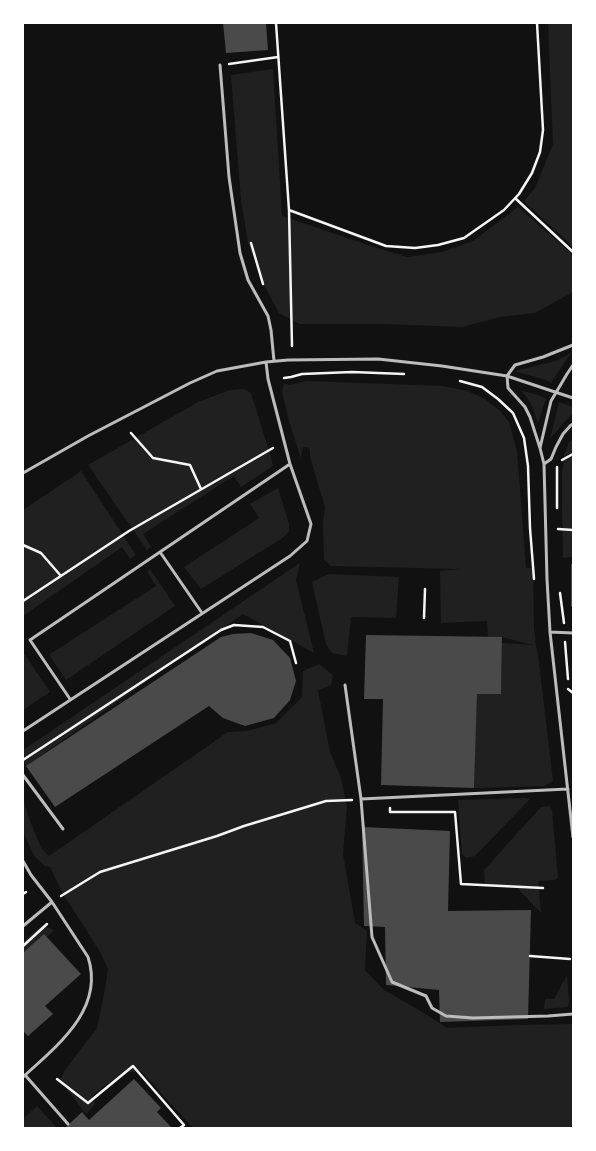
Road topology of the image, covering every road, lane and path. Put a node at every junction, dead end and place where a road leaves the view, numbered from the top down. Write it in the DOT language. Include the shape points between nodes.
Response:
graph roads {
  1 [pos="276,23"];
  2 [pos="537,23"];
  3 [pos="278,57"];
  4 [pos="229,64"];
  5 [pos="220,65"];
  6 [pos="230,71"];
  7 [pos="515,198"];
  8 [pos="289,210"];
  9 [pos="250,240"];
  10 [pos="573,252"];
  11 [pos="266,291"];
  12 [pos="573,345"];
  13 [pos="292,346"];
  14 [pos="274,361"];
  15 [pos="266,362"];
  16 [pos="573,366"];
  17 [pos="405,374"];
  18 [pos="507,376"];
  19 [pos="284,378"];
  20 [pos="456,380"];
  21 [pos="557,392"];
  22 [pos="573,398"];
  23 [pos="573,424"];
  24 [pos="131,433"];
  25 [pos="273,448"];
  26 [pos="540,448"];
  27 [pos="573,454"];
  28 [pos="290,464"];
  29 [pos="544,464"];
  30 [pos="23,473"];
  31 [pos="201,489"];
  32 [pos="558,514"];
  33 [pos="558,522"];
  34 [pos="573,530"];
  35 [pos="23,545"];
  36 [pos="160,552"];
  37 [pos="61,576"];
  38 [pos="534,579"];
  39 [pos="425,589"];
  40 [pos="23,601"];
  41 [pos="202,613"];
  42 [pos="424,618"];
  43 [pos="550,632"];
  44 [pos="573,633"];
  45 [pos="296,662"];
  46 [pos="567,674"];
  47 [pos="573,674"];
  48 [pos="345,685"];
  49 [pos="568,689"];
  50 [pos="573,692"];
  51 [pos="70,699"];
  52 [pos="23,731"];
  53 [pos="23,760"];
  54 [pos="23,775"];
  55 [pos="568,789"];
  56 [pos="361,799"];
  57 [pos="390,812"];
  58 [pos="63,829"];
  59 [pos="573,837"];
  60 [pos="23,861"];
  61 [pos="543,888"];
  62 [pos="26,892"];
  63 [pos="23,894"];
  64 [pos="52,902"];
  65 [pos="47,924"];
  66 [pos="23,926"];
  67 [pos="23,946"];
  68 [pos="530,956"];
  69 [pos="570,959"];
  70 [pos="573,1014"];
  71 [pos="24,1076"];
  72 [pos="57,1079"];
  73 [pos="68,1124"];
  74 [pos="180,1128"];
  1 -- 3 [label="path"];
  2 -- 7 [label="path" via="543,130 540,152 532,173"];
  3 -- 4 [label="path"];
  3 -- 8 [label="path"];
  4 -- 5 [label="path"];
  4 -- 6 [label="path"];
  5 -- 14 [label="lane" via="229,177 240,253 248,280 268,316"];
  7 -- 8 [label="path" via="504,210 464,238 415,248 386,246"];
  7 -- 10 [label="path"];
  8 -- 13 [label="path"];
  9 -- 11 [label="path"];
  12 -- 18 [label="lane" via="515,365"];
  14 -- 15 [label="lane"];
  14 -- 18 [label="lane" via="378,359"];
  15 -- 28 [label="lane"];
  15 -- 30 [label="lane" via="217,371 190,383"];
  16 -- 21 [label="lane"];
  17 -- 19 [label="path" via="352,372 302,374"];
  18 -- 21 [label="lane"];
  18 -- 26 [label="lane" via="508,388 525,407"];
  20 -- 38 [label="path" via="482,387 498,399 513,413 524,438 528,466"];
  21 -- 22 [label="lane"];
  21 -- 26 [label="lane" via="551,401"];
  23 -- 29 [label="lane" via="563,434 551,459"];
  24 -- 31 [label="path" via="153,458 190,465"];
  25 -- 31 [label="path"];
  26 -- 29 [label="lane"];
  27 -- 32 [label="path" via="557,463"];
  28 -- 36 [label="lane"];
  28 -- 41 [label="lane" via="311,524 307,541 290,556"];
  29 -- 43 [label="lane"];
  31 -- 37 [label="path" via="129,530"];
  33 -- 34 [label="path" via="558,529"];
  35 -- 37 [label="path" via="41,553"];
  36 -- 41 [label="lane"];
  36 -- 51 [label="lane" via="30,640"];
  37 -- 40 [label="path"];
  39 -- 42 [label="path"];
  41 -- 51 [label="lane"];
  43 -- 44 [label="lane"];
  43 -- 55 [label="lane"];
  45 -- 53 [label="path" via="290,641 263,627 234,625 221,630"];
  46 -- 47 [label="path"];
  48 -- 56 [label="lane"];
  49 -- 50 [label="path"];
  51 -- 52 [label="lane"];
  54 -- 58 [label="lane"];
  55 -- 56 [label="lane"];
  55 -- 59 [label="lane"];
  56 -- 64 [label="path" via="326,802 100,872"];
  56 -- 70 [label="lane" via="372,937 392,982 426,996 432,1008 446,1016 472,1018"];
  57 -- 61 [label="path" via="455,812 461,884"];
  60 -- 64 [label="lane"];
  62 -- 63 [label="path"];
  64 -- 66 [label="lane"];
  64 -- 71 [label="lane" via="88,957 91,967 90,993 83,1012 72,1029"];
  65 -- 67 [label="path"];
  68 -- 69 [label="path"];
  71 -- 73 [label="lane"];
  72 -- 74 [label="path" via="88,1104 133,1066 184,1125"];
}
